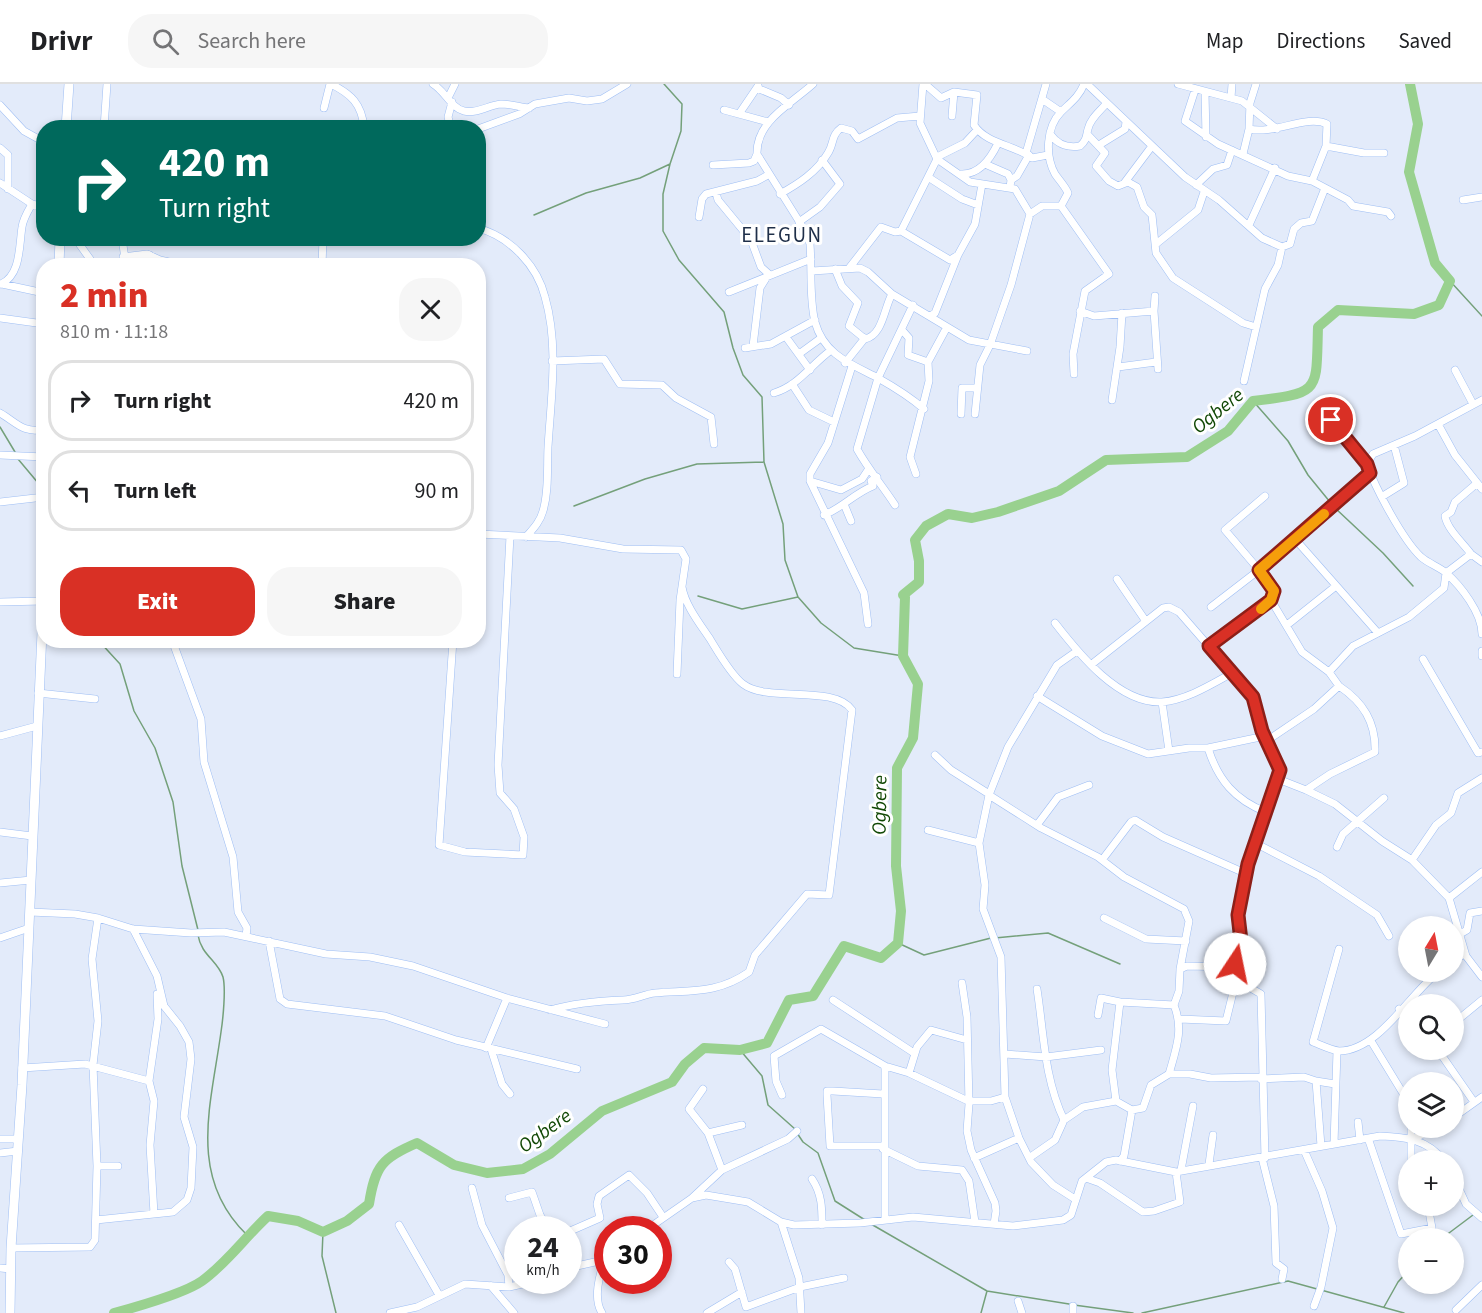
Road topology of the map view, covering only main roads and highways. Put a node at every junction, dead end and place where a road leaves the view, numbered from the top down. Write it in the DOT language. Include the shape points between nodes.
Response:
graph roads {
  1 [pos="69,84"];
  2 [pos="67,120"];
  3 [pos="40,648"];
  4 [pos="10,1313"];
  1 -- 2 [label="main road"];
  3 -- 4 [label="main road"];
}
